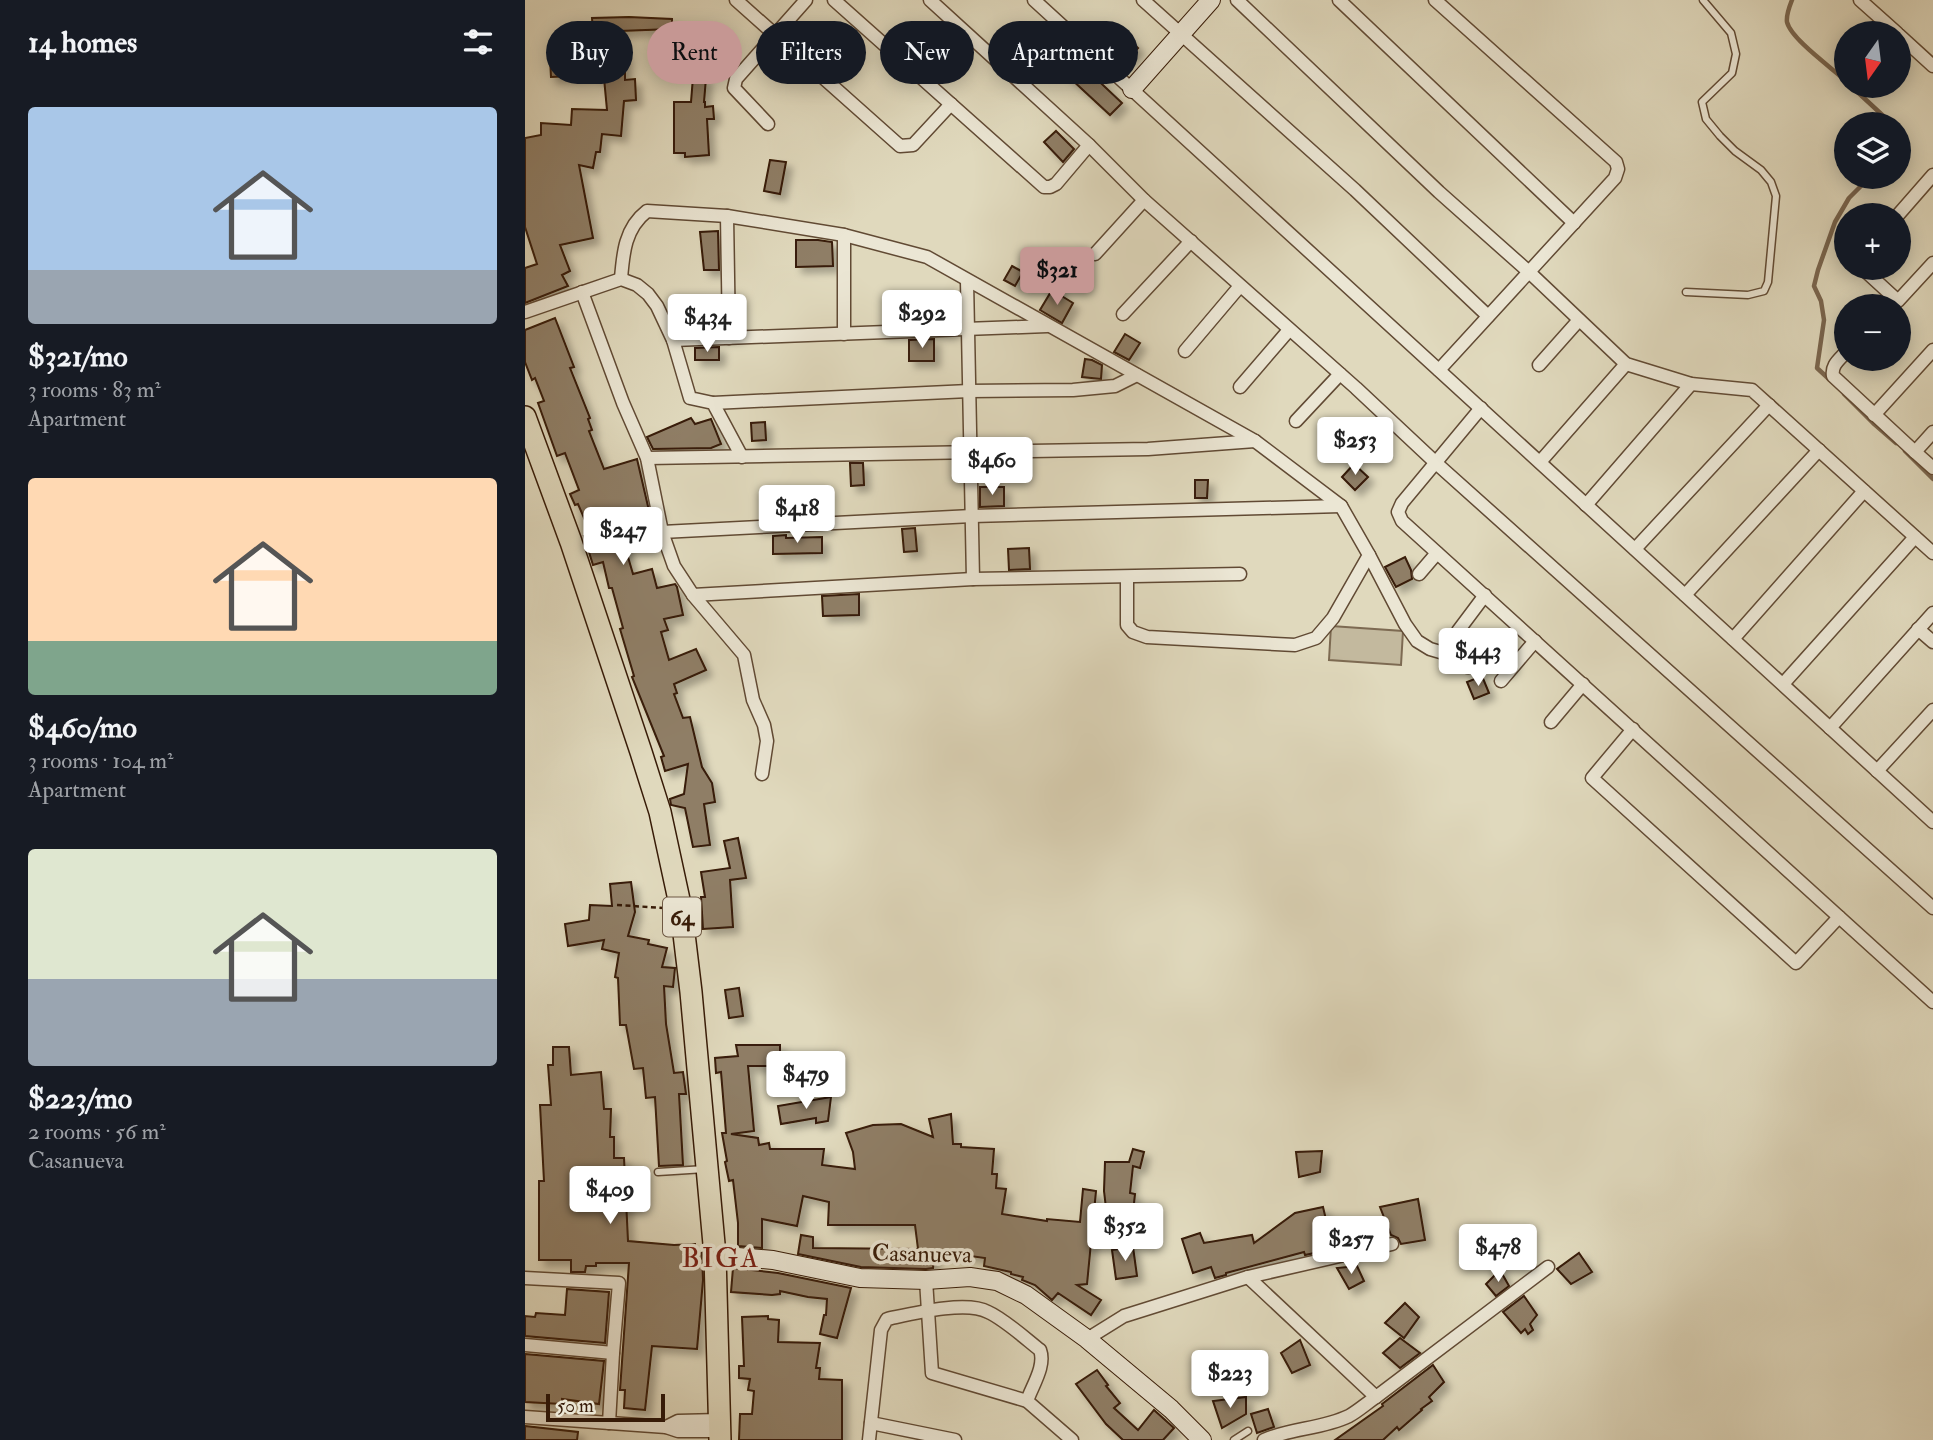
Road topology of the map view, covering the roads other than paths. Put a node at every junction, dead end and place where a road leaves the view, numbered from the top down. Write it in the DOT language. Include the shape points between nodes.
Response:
graph roads {
  1 [pos="736,0"];
  2 [pos="806,0"];
  3 [pos="834,0"];
  4 [pos="929,0"];
  5 [pos="1034,0"];
  6 [pos="1143,0"];
  7 [pos="1211,0"];
  8 [pos="1237,0"];
  9 [pos="1339,0"];
  10 [pos="1435,0"];
  11 [pos="1703,0"];
  12 [pos="1860,0"];
  13 [pos="758,21"];
  14 [pos="787,21"];
  15 [pos="1883,21"];
  16 [pos="1181,34"];
  17 [pos="1911,46"];
  18 [pos="756,56"];
  19 [pos="1933,66"];
  20 [pos="829,84"];
  21 [pos="1132,89"];
  22 [pos="951,104"];
  23 [pos="768,124"];
  24 [pos="1089,145"];
  25 [pos="1933,175"];
  26 [pos="1144,200"];
  27 [pos="1908,203"];
  28 [pos="727,216"];
  29 [pos="1574,223"];
  30 [pos="844,235"];
  31 [pos="1191,241"];
  32 [pos="1095,254"];
  33 [pos="1933,263"];
  34 [pos="1529,272"];
  35 [pos="621,279"];
  36 [pos="1873,280"];
  37 [pos="967,281"];
  38 [pos="1240,286"];
  39 [pos="582,292"];
  40 [pos="1686,292"];
  41 [pos="1887,294"];
  42 [pos="1904,294"];
  43 [pos="525,312"];
  44 [pos="1123,314"];
  45 [pos="1488,316"];
  46 [pos="1579,320"];
  47 [pos="1048,326"];
  48 [pos="968,329"];
  49 [pos="1289,330"];
  50 [pos="844,334"];
  51 [pos="729,338"];
  52 [pos="673,340"];
  53 [pos="1933,350"];
  54 [pos="1185,351"];
  55 [pos="1626,364"];
  56 [pos="1834,364"];
  57 [pos="1539,365"];
  58 [pos="1439,370"];
  59 [pos="1340,374"];
  60 [pos="1137,375"];
  61 [pos="1691,384"];
  62 [pos="1240,387"];
  63 [pos="969,391"];
  64 [pos="713,403"];
  65 [pos="1769,405"];
  66 [pos="1481,408"];
  67 [pos="1874,415"];
  68 [pos="525,417"];
  69 [pos="1389,420"];
  70 [pos="1296,421"];
  71 [pos="1933,432"];
  72 [pos="1255,441"];
  73 [pos="1819,450"];
  74 [pos="971,452"];
  75 [pos="1358,452"];
  76 [pos="1915,452"];
  77 [pos="742,457"];
  78 [pos="647,458"];
  79 [pos="1436,463"];
  80 [pos="1540,463"];
  81 [pos="1933,468"];
  82 [pos="1864,491"];
  83 [pos="1586,505"];
  84 [pos="1341,506"];
  85 [pos="972,516"];
  86 [pos="662,532"];
  87 [pos="1915,537"];
  88 [pos="1635,549"];
  89 [pos="1437,553"];
  90 [pos="1933,553"];
  91 [pos="1369,555"];
  92 [pos="1240,574"];
  93 [pos="1419,575"];
  94 [pos="1127,577"];
  95 [pos="973,579"];
  96 [pos="694,595"];
  97 [pos="1485,595"];
  98 [pos="1685,595"];
  99 [pos="1933,613"];
  100 [pos="1919,629"];
  101 [pos="1458,631"];
  102 [pos="1734,639"];
  103 [pos="1535,641"];
  104 [pos="1933,642"];
  105 [pos="1468,667"];
  106 [pos="1501,681"];
  107 [pos="1583,684"];
  108 [pos="1783,684"];
  109 [pos="1933,710"];
  110 [pos="1551,722"];
  111 [pos="1830,728"];
  112 [pos="1633,729"];
  113 [pos="1877,771"];
  114 [pos="762,774"];
  115 [pos="1931,817"];
  116 [pos="1933,908"];
  117 [pos="1839,917"];
  118 [pos="1933,1002"];
  119 [pos="707,1169"];
  120 [pos="658,1172"];
  121 [pos="1392,1244"];
  122 [pos="715,1255"];
  123 [pos="1548,1267"];
  124 [pos="1248,1277"];
  125 [pos="525,1278"];
  126 [pos="926,1280"];
  127 [pos="927,1311"];
  128 [pos="1087,1339"];
  129 [pos="525,1345"];
  130 [pos="613,1353"];
  131 [pos="1376,1397"];
  132 [pos="1027,1401"];
  133 [pos="525,1417"];
  134 [pos="609,1423"];
  135 [pos="871,1423"];
  136 [pos="720,1431"];
  137 [pos="1248,1432"];
  138 [pos="869,1440"];
  139 [pos="955,1440"];
  140 [pos="1072,1440"];
  141 [pos="1202,1440"];
  142 [pos="1234,1440"];
  143 [pos="1264,1440"];
  1 -- 13 [label="street"];
  2 -- 14 [label="street"];
  3 -- 22 [label="street"];
  4 -- 24 [label="street"];
  5 -- 21 [label="street"];
  6 -- 16 [label="street"];
  7 -- 16 [label="street"];
  8 -- 34 [label="street"];
  9 -- 29 [label="street"];
  10 -- 29 [label="street" via="1616,162 1615,178"];
  11 -- 40 [label="lane" via="1731,33 1736,54 1732,73 1702,102 1706,119 1735,151 1761,170 1776,196 1764,291 1748,295"];
  12 -- 15 [label="street"];
  16 -- 21 [label="street"];
  16 -- 45 [label="street"];
  17 -- 19 [label="street"];
  18 -- 23 [label="street" via="734,88"];
  20 -- 22 [label="street" via="900,146 913,145"];
  21 -- 58 [label="street"];
  22 -- 24 [label="street" via="1044,187 1056,184"];
  24 -- 26 [label="street"];
  25 -- 27 [label="street"];
  26 -- 31 [label="street"];
  26 -- 32 [label="street"];
  28 -- 30 [label="street"];
  28 -- 35 [label="street" via="647,211 629,232"];
  28 -- 51 [label="street"];
  29 -- 34 [label="street"];
  30 -- 37 [label="street" via="927,257"];
  30 -- 50 [label="street"];
  31 -- 38 [label="street"];
  31 -- 44 [label="street"];
  33 -- 42 [label="street"];
  34 -- 45 [label="street"];
  34 -- 46 [label="street"];
  35 -- 39 [label="street"];
  35 -- 52 [label="street" via="648,294"];
  36 -- 41 [label="street"];
  37 -- 47 [label="street"];
  37 -- 48 [label="street"];
  38 -- 49 [label="street"];
  38 -- 54 [label="street"];
  39 -- 43 [label="street"];
  39 -- 78 [label="street"];
  45 -- 58 [label="street"];
  46 -- 55 [label="street"];
  46 -- 57 [label="street"];
  47 -- 48 [label="street"];
  47 -- 60 [label="street"];
  48 -- 50 [label="street"];
  48 -- 63 [label="street"];
  49 -- 59 [label="street"];
  49 -- 62 [label="street"];
  50 -- 51 [label="street"];
  51 -- 52 [label="street"];
  52 -- 64 [label="street" via="690,398"];
  53 -- 67 [label="street"];
  55 -- 61 [label="street"];
  55 -- 80 [label="street"];
  56 -- 67 [label="street" via="1833,376"];
  58 -- 66 [label="street"];
  59 -- 69 [label="street"];
  59 -- 70 [label="street"];
  60 -- 63 [label="street" via="1115,386"];
  60 -- 72 [label="street"];
  61 -- 65 [label="street" via="1752,390"];
  61 -- 83 [label="street"];
  63 -- 64 [label="street"];
  63 -- 74 [label="street"];
  64 -- 77 [label="street"];
  65 -- 73 [label="street"];
  65 -- 88 [label="street"];
  66 -- 79 [label="street"];
  66 -- 80 [label="street"];
  67 -- 76 [label="street"];
  68 -- 119 [label="main road, 64" via="660,812 681,909"];
  69 -- 75 [label="street"];
  69 -- 79 [label="street"];
  71 -- 76 [label="street"];
  72 -- 74 [label="street" via="1148,449"];
  72 -- 84 [label="street"];
  73 -- 82 [label="street"];
  73 -- 98 [label="street"];
  74 -- 77 [label="street"];
  74 -- 85 [label="street"];
  76 -- 81 [label="street"];
  77 -- 78 [label="street"];
  78 -- 86 [label="street"];
  79 -- 89 [label="street" via="1398,512"];
  79 -- 116 [label="street"];
  80 -- 83 [label="street"];
  82 -- 87 [label="street"];
  82 -- 102 [label="street"];
  83 -- 88 [label="street"];
  84 -- 85 [label="street"];
  84 -- 91 [label="street"];
  85 -- 86 [label="street"];
  85 -- 95 [label="street"];
  86 -- 96 [label="street" via="674,566"];
  87 -- 90 [label="street"];
  87 -- 108 [label="street"];
  88 -- 98 [label="street"];
  89 -- 93 [label="street"];
  89 -- 97 [label="street"];
  91 -- 94 [label="street" via="1333,618 1316,638 1294,645 1147,637 1133,632 1127,625"];
  91 -- 105 [label="street" via="1417,640"];
  92 -- 94 [label="street"];
  94 -- 95 [label="street"];
  95 -- 96 [label="street"];
  96 -- 114 [label="street" via="744,655 767,741"];
  97 -- 101 [label="street"];
  97 -- 103 [label="street"];
  98 -- 102 [label="street"];
  99 -- 100 [label="street"];
  100 -- 104 [label="street"];
  100 -- 111 [label="street"];
  102 -- 108 [label="street"];
  103 -- 106 [label="street"];
  103 -- 107 [label="street"];
  107 -- 110 [label="street"];
  107 -- 112 [label="street"];
  108 -- 111 [label="street"];
  109 -- 113 [label="street"];
  111 -- 113 [label="street"];
  112 -- 117 [label="street"];
  112 -- 117 [label="street" via="1591,778 1796,963"];
  113 -- 115 [label="street"];
  117 -- 118 [label="street"];
  119 -- 120 [label="lane"];
  119 -- 122 [label="main road, 64"];
  121 -- 124 [label="street"];
  122 -- 126 [label="street, Casanueva" via="773,1260 860,1278"];
  122 -- 136 [label="main road, 64"];
  123 -- 131 [label="street"];
  124 -- 128 [label="street" via="1124,1316"];
  124 -- 131 [label="street"];
  125 -- 130 [label="street" via="619,1283"];
  126 -- 127 [label="street"];
  126 -- 128 [label="street, Casanueva" via="970,1277 997,1281 1026,1294"];
  127 -- 132 [label="street" via="932,1373"];
  127 -- 132 [label="street" via="970,1307 988,1311 1040,1350 1043,1357"];
  127 -- 135 [label="street" via="887,1319 881,1329"];
  128 -- 141 [label="street, Casanueva"];
  129 -- 130 [label="street"];
  130 -- 134 [label="street"];
  131 -- 143 [label="street" via="1348,1416"];
  132 -- 140 [label="street"];
  133 -- 134 [label="street"];
  134 -- 136 [label="street" via="666,1427 678,1421"];
  135 -- 138 [label="street"];
  135 -- 139 [label="street"];
  137 -- 142 [label="lane"];
}
